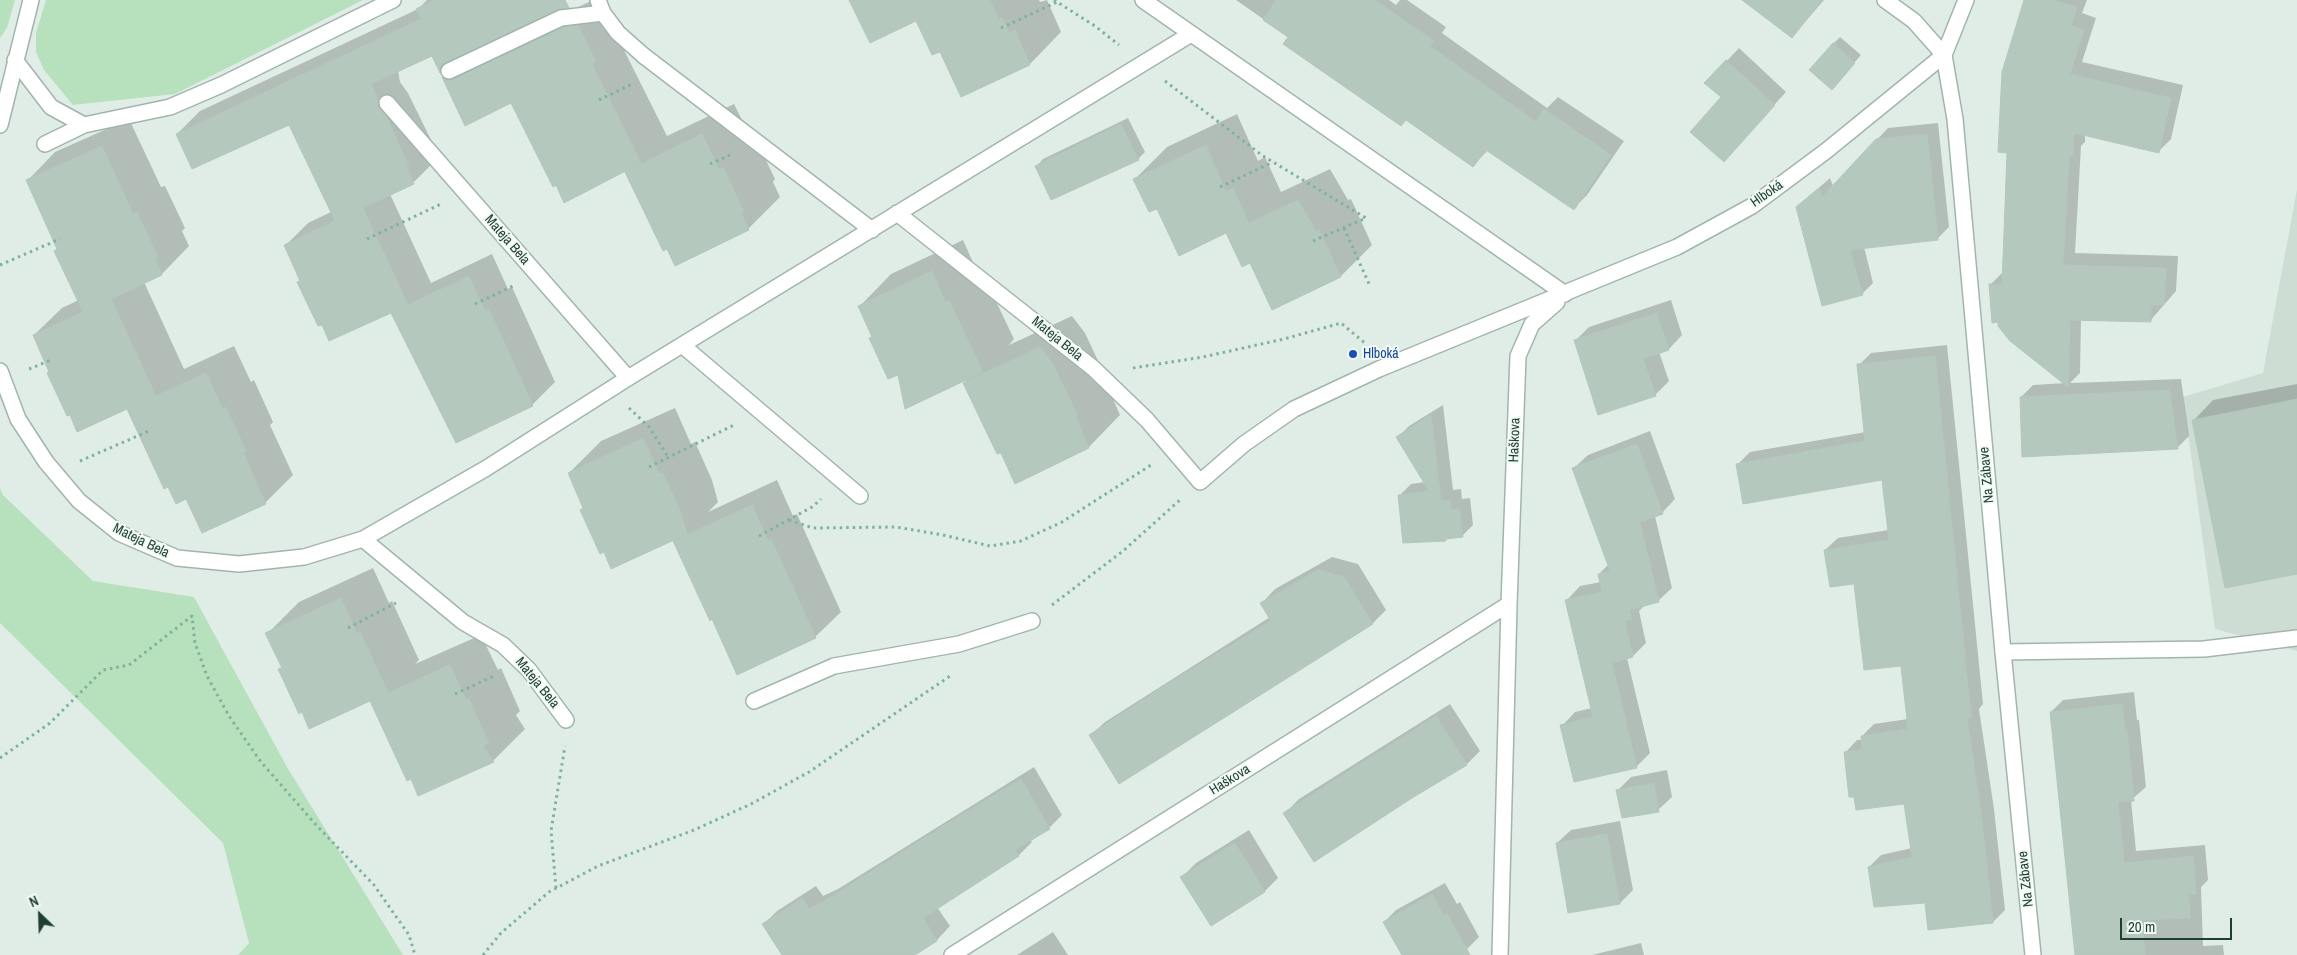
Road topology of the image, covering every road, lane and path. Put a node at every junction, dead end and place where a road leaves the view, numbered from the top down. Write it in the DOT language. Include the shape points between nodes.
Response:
graph roads {
  1 [pos="31,0"];
  2 [pos="394,0"];
  3 [pos="1143,0"];
  4 [pos="1885,0"];
  5 [pos="1966,0"];
  6 [pos="1055,1"];
  7 [pos="601,6"];
  8 [pos="1001,28"];
  9 [pos="1191,34"];
  10 [pos="1944,55"];
  11 [pos="15,60"];
  12 [pos="1142,64"];
  13 [pos="661,70"];
  14 [pos="449,71"];
  15 [pos="599,100"];
  16 [pos="387,103"];
  17 [pos="0,125"];
  18 [pos="84,126"];
  19 [pos="44,144"];
  20 [pos="1273,162"];
  21 [pos="1220,187"];
  22 [pos="465,192"];
  23 [pos="897,213"];
  24 [pos="1344,228"];
  25 [pos="872,230"];
  26 [pos="60,238"];
  27 [pos="367,239"];
  28 [pos="1313,241"];
  29 [pos="0,265"];
  30 [pos="538,274"];
  31 [pos="1370,286"];
  32 [pos="1565,294"];
  33 [pos="475,304"];
  34 [pos="682,344"];
  35 [pos="1390,365"];
  36 [pos="1093,368"];
  37 [pos="0,370"];
  38 [pos="628,378"];
  39 [pos="606,392"];
  40 [pos="761,412"];
  41 [pos="149,431"];
  42 [pos="1173,451"];
  43 [pos="669,458"];
  44 [pos="649,467"];
  45 [pos="54,472"];
  46 [pos="1200,482"];
  47 [pos="860,496"];
  48 [pos="812,507"];
  49 [pos="788,520"];
  50 [pos="759,536"];
  51 [pos="363,539"];
  52 [pos="422,589"];
  53 [pos="1509,604"];
  54 [pos="1032,621"];
  55 [pos="348,628"];
  56 [pos="2297,638"];
  57 [pos="2003,652"];
  58 [pos="522,662"];
  59 [pos="958,671"];
  60 [pos="455,694"];
  61 [pos="754,701"];
  62 [pos="566,720"];
  63 [pos="0,758"];
  64 [pos="556,889"];
  65 [pos="415,955"];
  66 [pos="483,955"];
  67 [pos="952,955"];
  68 [pos="1500,955"];
  69 [pos="2033,955"];
  1 -- 11 [label="street"];
  2 -- 18 [label="street" via="170,107"];
  3 -- 9 [label="street"];
  4 -- 10 [label="street" via="1914,21"];
  5 -- 10 [label="street"];
  6 -- 8 [label="path"];
  6 -- 12 [label="path" via="1095,26"];
  7 -- 13 [label="street" via="618,33"];
  7 -- 14 [label="street" via="561,18"];
  9 -- 12 [label="street, Mateja Bela"];
  9 -- 32 [label="street"];
  10 -- 32 [label="street, Hlboká" via="1826,152 1752,206 1677,248"];
  10 -- 57 [label="street, Na Zábave" via="1955,119"];
  11 -- 17 [label="street"];
  11 -- 18 [label="street" via="51,107"];
  12 -- 20 [label="path"];
  12 -- 23 [label="street, Mateja Bela"];
  13 -- 15 [label="path"];
  13 -- 25 [label="street"];
  16 -- 22 [label="street, Mateja Bela"];
  18 -- 19 [label="street"];
  20 -- 21 [label="path"];
  20 -- 24 [label="path" via="1366,218"];
  22 -- 27 [label="path"];
  22 -- 30 [label="street, Mateja Bela"];
  23 -- 25 [label="street, Mateja Bela"];
  23 -- 36 [label="street, Mateja Bela"];
  24 -- 28 [label="path"];
  24 -- 31 [label="path"];
  25 -- 34 [label="street, Mateja Bela"];
  26 -- 29 [label="path"];
  30 -- 33 [label="path"];
  30 -- 38 [label="street, Mateja Bela"];
  32 -- 35 [label="street, Hlboká"];
  32 -- 53 [label="street, Haškova" via="1532,324 1518,356"];
  34 -- 38 [label="street, Mateja Bela"];
  34 -- 40 [label="street"];
  35 -- 36 [label="path" via="1341,323 1284,339 1143,368"];
  35 -- 46 [label="street, Hlboká" via="1294,410 1244,444"];
  36 -- 42 [label="street, Mateja Bela" via="1148,420"];
  37 -- 45 [label="street, Mateja Bela" via="18,419"];
  38 -- 39 [label="street, Mateja Bela"];
  39 -- 43 [label="path" via="649,427"];
  39 -- 51 [label="street, Mateja Bela"];
  40 -- 43 [label="path"];
  40 -- 47 [label="street"];
  41 -- 45 [label="path"];
  42 -- 46 [label="street, Mateja Bela"];
  42 -- 49 [label="path" via="1062,522 1021,541 990,546 896,527 813,528"];
  43 -- 44 [label="path"];
  45 -- 51 [label="street, Mateja Bela" via="79,501 119,533 177,558 239,564 304,557"];
  46 -- 54 [label="path" via="1123,550"];
  48 -- 49 [label="path"];
  49 -- 50 [label="path"];
  51 -- 52 [label="street, Mateja Bela"];
  52 -- 55 [label="path"];
  52 -- 58 [label="street, Mateja Bela" via="463,622 503,645"];
  53 -- 67 [label="street, Haškova"];
  53 -- 68 [label="street, Haškova"];
  54 -- 61 [label="street" via="959,644 834,666"];
  56 -- 57 [label="street" via="2204,649"];
  57 -- 69 [label="street, Na Zábave"];
  58 -- 60 [label="path"];
  58 -- 62 [label="street, Mateja Bela"];
  59 -- 64 [label="path" via="809,772 751,804 694,830 598,866"];
  62 -- 64 [label="path" via="564,756 551,831"];
  63 -- 65 [label="path" via="50,723 103,670 129,665 192,616 195,643 207,676 229,716 261,762 374,885 409,935"];
  64 -- 66 [label="path" via="502,933"];
}
